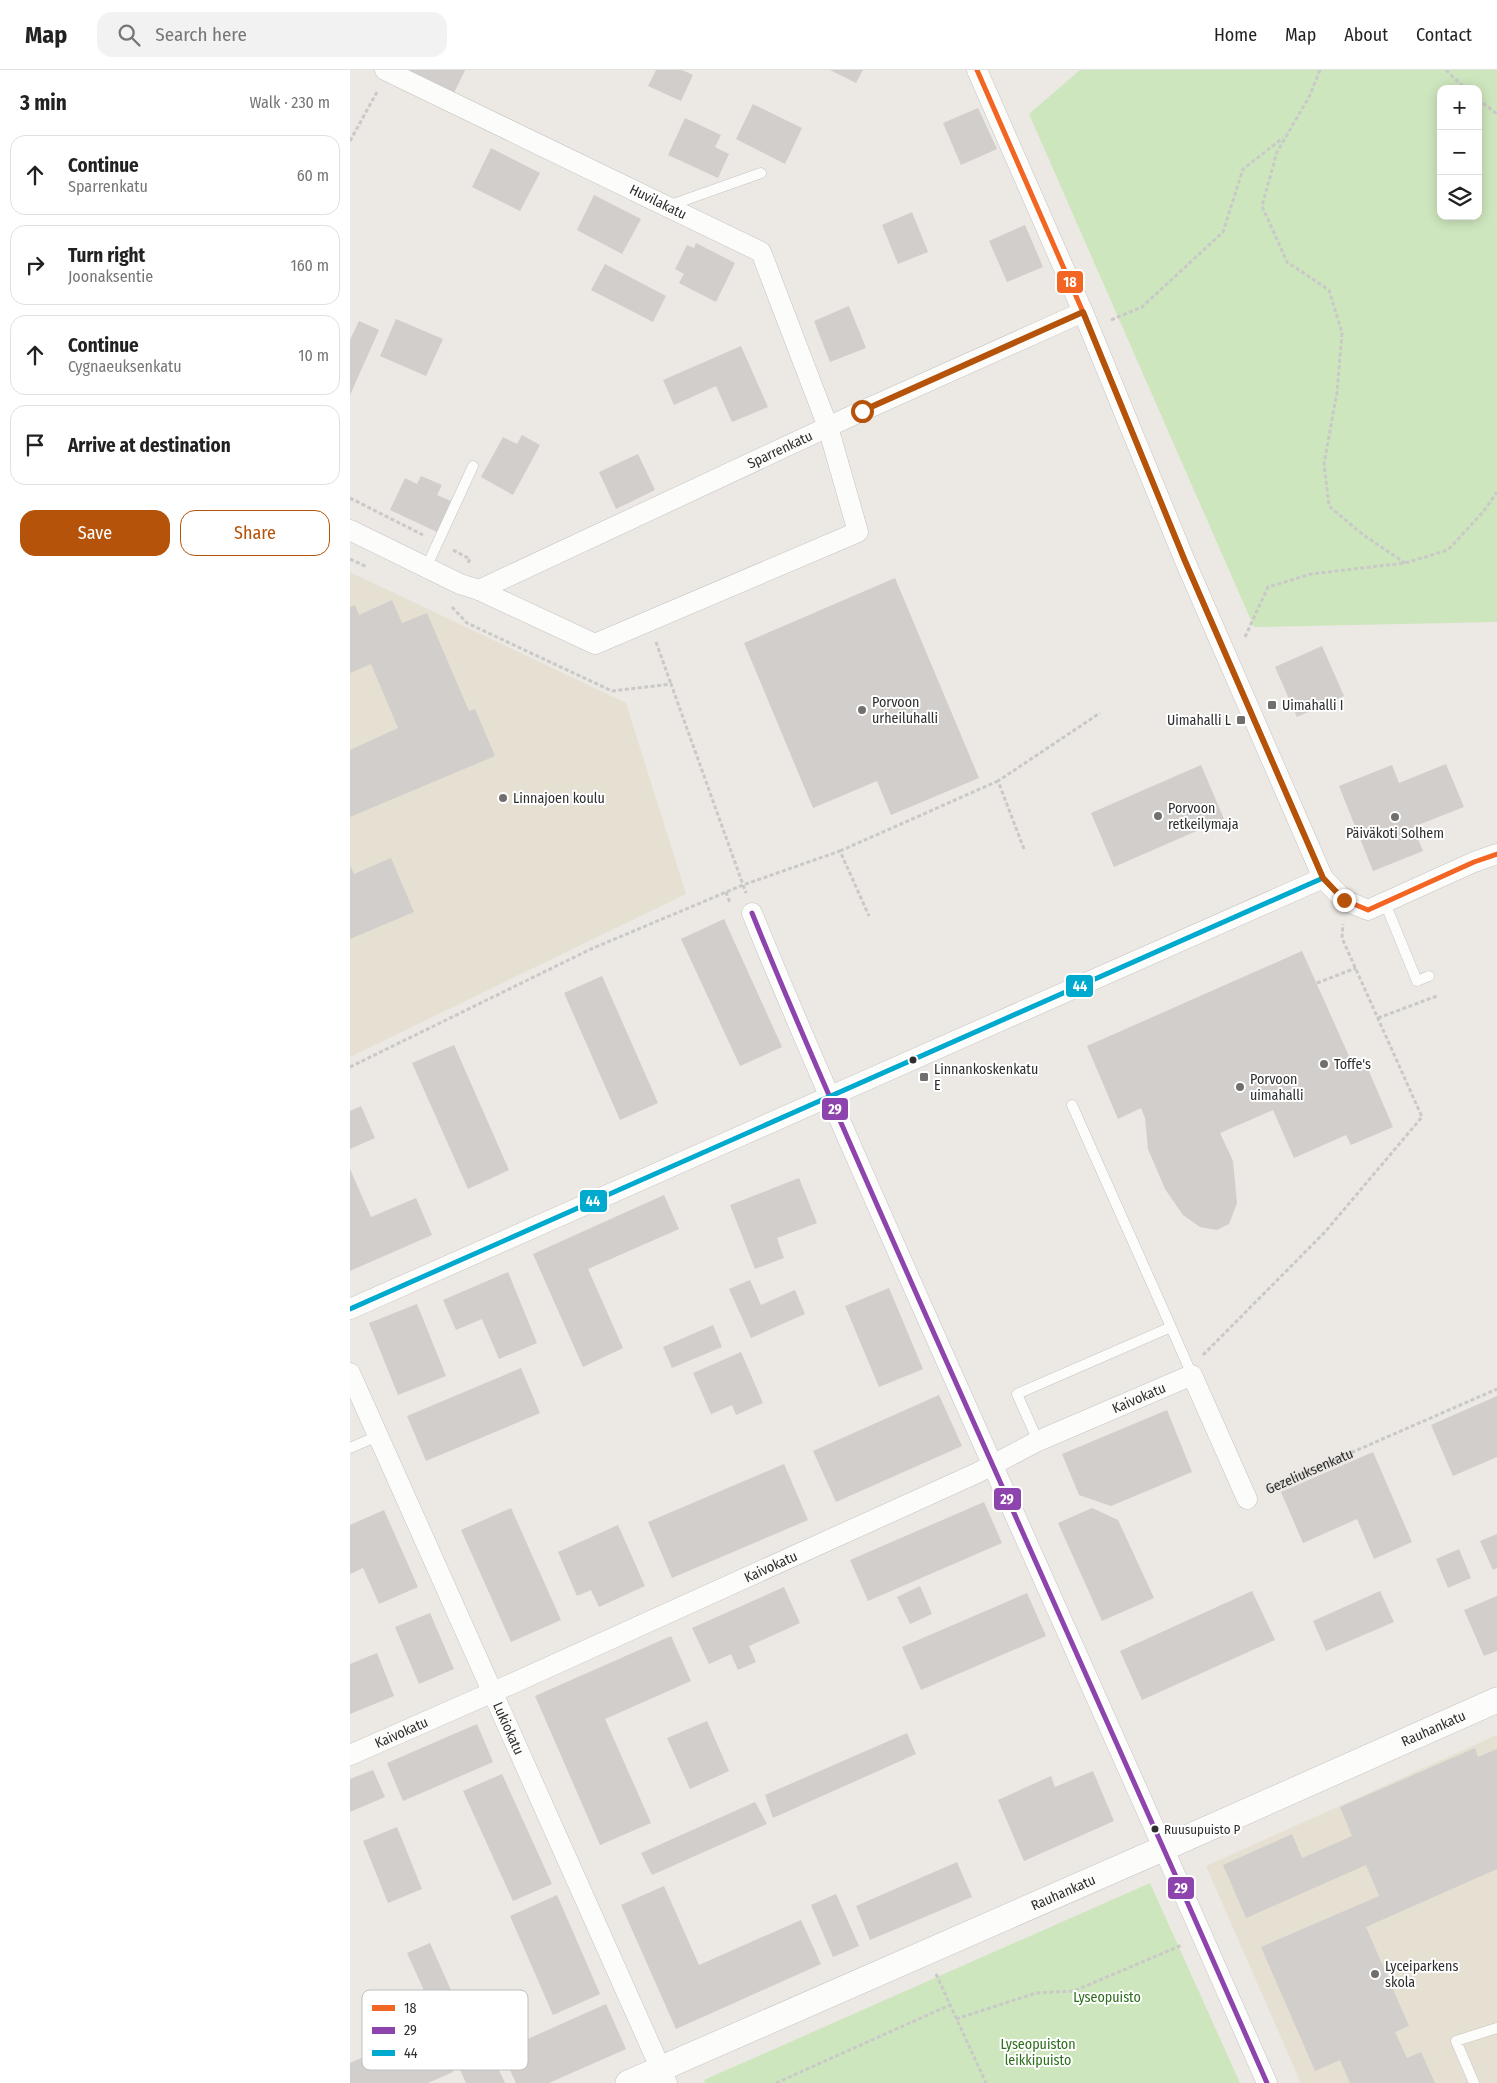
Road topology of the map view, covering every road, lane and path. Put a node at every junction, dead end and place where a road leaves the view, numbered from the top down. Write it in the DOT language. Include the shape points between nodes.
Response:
graph roads {
  1 [pos="977,70"];
  2 [pos="1320,70"];
  3 [pos="1446,70"];
  4 [pos="387,71"];
  5 [pos="1462,85"];
  6 [pos="1482,102"];
  7 [pos="1497,114"];
  8 [pos="1286,136"];
  9 [pos="350,142"];
  10 [pos="761,172"];
  11 [pos="667,206"];
  12 [pos="1083,312"];
  13 [pos="1107,322"];
  14 [pos="828,427"];
  15 [pos="473,466"];
  16 [pos="1497,492"];
  17 [pos="350,530"];
  18 [pos="1405,563"];
  19 [pos="426,568"];
  20 [pos="479,590"];
  21 [pos="450,605"];
  22 [pos="648,621"];
  23 [pos="1240,629"];
  24 [pos="671,684"];
  25 [pos="1100,713"];
  26 [pos="998,781"];
  27 [pos="1024,849"];
  28 [pos="840,852"];
  29 [pos="1497,854"];
  30 [pos="1323,878"];
  31 [pos="743,884"];
  32 [pos="1344,900"];
  33 [pos="1385,903"];
  34 [pos="752,912"];
  35 [pos="869,916"];
  36 [pos="1356,968"];
  37 [pos="1429,976"];
  38 [pos="1317,983"];
  39 [pos="1437,996"];
  40 [pos="1378,1018"];
  41 [pos="350,1067"];
  42 [pos="829,1098"];
  43 [pos="1072,1105"];
  44 [pos="350,1309"];
  45 [pos="1171,1327"];
  46 [pos="350,1373"];
  47 [pos="1192,1375"];
  48 [pos="1497,1389"];
  49 [pos="378,1436"];
  50 [pos="1038,1441"];
  51 [pos="350,1448"];
  52 [pos="992,1466"];
  53 [pos="1247,1498"];
  54 [pos="492,1693"];
  55 [pos="1497,1700"];
  56 [pos="350,1755"];
  57 [pos="1164,1848"];
  58 [pos="1185,1944"];
  59 [pos="926,1953"];
  60 [pos="950,2005"];
  61 [pos="956,2019"];
  62 [pos="1497,2028"];
  63 [pos="664,2076"];
  64 [pos="628,2083"];
  65 [pos="776,2083"];
  66 [pos="986,2083"];
  67 [pos="1267,2083"];
  68 [pos="1474,2083"];
  1 -- 12 [label="street"];
  2 -- 8 [label="path" via="1309,97"];
  3 -- 5 [label="path"];
  4 -- 9 [label="path"];
  4 -- 11 [label="street, Huvilakatu"];
  6 -- 7 [label="path"];
  8 -- 13 [label="path" via="1243,168 1223,232 1142,306"];
  8 -- 18 [label="path" via="1277,152 1262,206 1287,262 1329,290 1342,333 1337,392 1324,464 1329,506 1362,534"];
  10 -- 11 [label="lane"];
  11 -- 14 [label="street, Huvilakatu" via="761,252"];
  12 -- 14 [label="street, Sparrenkatu"];
  12 -- 30 [label="street" via="1185,561"];
  14 -- 20 [label="street, Sparrenkatu"];
  14 -- 22 [label="street, Huvilakatu" via="858,532"];
  15 -- 19 [label="lane"];
  16 -- 18 [label="path" via="1448,550"];
  17 -- 19 [label="street"];
  18 -- 23 [label="path" via="1311,574 1268,587 1244,638"];
  19 -- 20 [label="street"];
  20 -- 22 [label="street" via="594,644"];
  21 -- 24 [label="path" via="467,623 612,691"];
  22 -- 24 [label="path"];
  24 -- 31 [label="path"];
  25 -- 26 [label="path"];
  26 -- 27 [label="path"];
  26 -- 28 [label="path"];
  28 -- 31 [label="path"];
  28 -- 35 [label="path"];
  29 -- 33 [label="street"];
  30 -- 32 [label="street"];
  30 -- 42 [label="street"];
  31 -- 34 [label="path"];
  31 -- 41 [label="path" via="590,949"];
  32 -- 33 [label="street" via="1368,910"];
  32 -- 36 [label="path" via="1342,938"];
  33 -- 37 [label="lane" via="1417,981"];
  34 -- 42 [label="street"];
  36 -- 38 [label="path"];
  36 -- 40 [label="path"];
  39 -- 40 [label="path"];
  40 -- 47 [label="path" via="1422,1117 1324,1232 1201,1356"];
  42 -- 44 [label="street"];
  42 -- 52 [label="street"];
  43 -- 45 [label="lane"];
  45 -- 47 [label="lane"];
  45 -- 50 [label="lane" via="1018,1394"];
  46 -- 49 [label="street, Lukiokatu"];
  47 -- 50 [label="street, Kaivokatu"];
  47 -- 53 [label="street"];
  48 -- 53 [label="path, Gezeliuksenkatu"];
  49 -- 51 [label="lane"];
  49 -- 54 [label="street, Lukiokatu"];
  50 -- 52 [label="street, Kaivokatu"];
  52 -- 54 [label="street, Kaivokatu"];
  52 -- 57 [label="street"];
  54 -- 56 [label="street, Kaivokatu"];
  54 -- 63 [label="street, Lukiokatu"];
  55 -- 57 [label="street, Rauhankatu"];
  57 -- 59 [label="street, Rauhankatu"];
  57 -- 67 [label="street"];
  58 -- 61 [label="path" via="1074,1991 1036,1993"];
  59 -- 60 [label="path"];
  59 -- 63 [label="street, Rauhankatu"];
  60 -- 61 [label="path"];
  60 -- 65 [label="path"];
  61 -- 66 [label="path"];
  62 -- 68 [label="lane" via="1456,2041"];
  63 -- 64 [label="street, Rauhankatu"];
}
